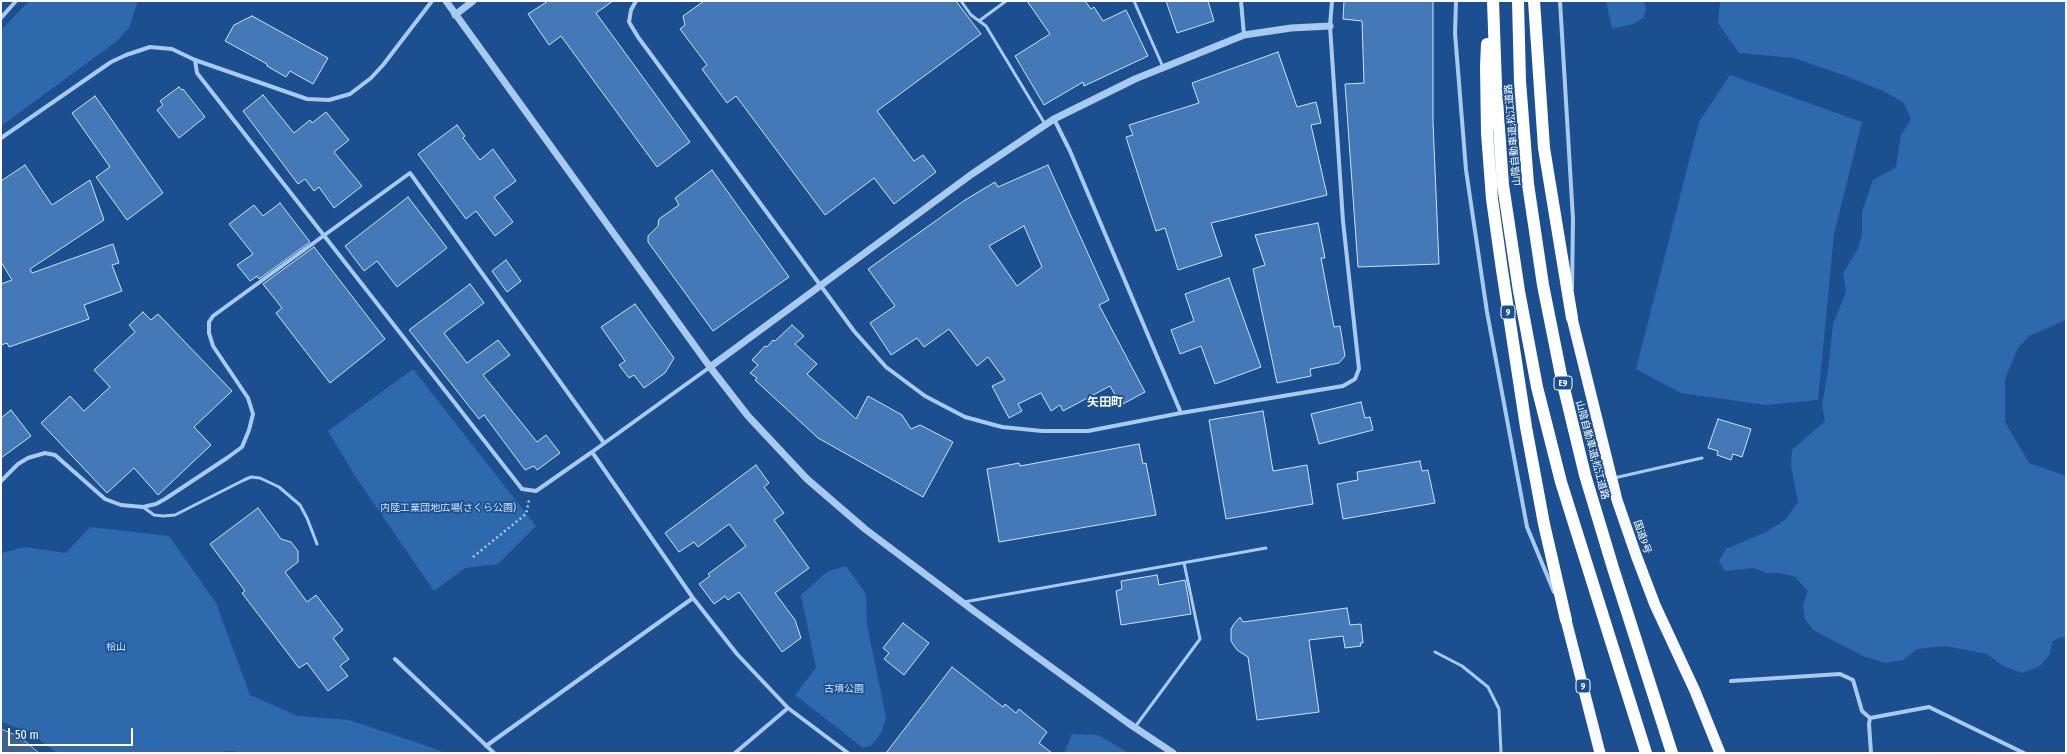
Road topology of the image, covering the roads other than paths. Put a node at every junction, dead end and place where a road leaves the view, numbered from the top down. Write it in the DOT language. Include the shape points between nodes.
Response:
graph roads {
  1 [pos="16,1"];
  2 [pos="432,1"];
  3 [pos="446,1"];
  4 [pos="473,1"];
  5 [pos="636,1"];
  6 [pos="961,1"];
  7 [pos="1006,1"];
  8 [pos="1134,1"];
  9 [pos="1241,1"];
  10 [pos="1332,1"];
  11 [pos="1456,1"];
  12 [pos="1492,1"];
  13 [pos="1518,1"];
  14 [pos="1534,1"];
  15 [pos="1560,1"];
  16 [pos="455,15"];
  17 [pos="1,18"];
  18 [pos="979,21"];
  19 [pos="1330,26"];
  20 [pos="1244,35"];
  21 [pos="195,60"];
  22 [pos="1163,67"];
  23 [pos="1054,119"];
  24 [pos="1046,124"];
  25 [pos="1,138"];
  26 [pos="322,235"];
  27 [pos="820,285"];
  28 [pos="1572,318"];
  29 [pos="710,368"];
  30 [pos="1181,413"];
  31 [pos="604,443"];
  32 [pos="592,452"];
  33 [pos="1702,458"];
  34 [pos="1612,478"];
  35 [pos="1,481"];
  36 [pos="143,507"];
  37 [pos="316,544"];
  38 [pos="1266,548"];
  39 [pos="1184,563"];
  40 [pos="693,598"];
  41 [pos="962,602"];
  42 [pos="1566,620"];
  43 [pos="1435,652"];
  44 [pos="395,659"];
  45 [pos="1731,681"];
  46 [pos="788,708"];
  47 [pos="1870,718"];
  48 [pos="1134,727"];
  49 [pos="486,746"];
  50 [pos="494,753"];
  51 [pos="735,753"];
  52 [pos="848,753"];
  53 [pos="1173,753"];
  54 [pos="1500,753"];
  55 [pos="1600,753"];
  56 [pos="1646,753"];
  57 [pos="1672,753"];
  58 [pos="1720,753"];
  59 [pos="1871,753"];
  60 [pos="2024,753"];
  1 -- 17 [label="street"];
  2 -- 21 [label="street" via="370,78 350,94 329,100 307,99"];
  3 -- 16 [label="street"];
  4 -- 16 [label="street"];
  5 -- 27 [label="street" via="629,22 638,37"];
  6 -- 18 [label="lane"];
  7 -- 18 [label="lane"];
  8 -- 22 [label="lane"];
  9 -- 20 [label="street"];
  10 -- 19 [label="street"];
  11 -- 42 [label="street" via="1455,33 1466,170 1487,312 1527,527"];
  12 -- 42 [label="highway, 9" via="1486,66 1487,133 1492,199 1526,427 1544,524"];
  12 -- 56 [label="highway, 山陰自動車道;松江道路" via="1503,185 1537,387 1563,490"];
  13 -- 57 [label="highway, 山陰自動車道;松江道路 / E9" via="1520,81 1528,184 1543,285 1562,380 1585,475"];
  14 -- 28 [label="highway" via="1544,148"];
  15 -- 28 [label="street" via="1573,219"];
  16 -- 29 [label="street"];
  18 -- 24 [label="lane" via="986,26"];
  19 -- 20 [label="street" via="1291,28"];
  19 -- 30 [label="street" via="1343,221 1358,374 1350,383 1343,386"];
  20 -- 22 [label="street"];
  21 -- 25 [label="street" via="172,49 150,47 126,55 111,62"];
  21 -- 26 [label="street" via="197,73"];
  22 -- 23 [label="street"];
  23 -- 24 [label="street"];
  23 -- 30 [label="street"];
  24 -- 27 [label="street" via="988,162"];
  26 -- 31 [label="street" via="410,173"];
  26 -- 32 [label="street" via="522,489 536,491"];
  26 -- 36 [label="street" via="223,307 209,322 213,346 248,398 252,414 242,447 165,499"];
  27 -- 29 [label="street"];
  27 -- 30 [label="street" via="854,331 886,367 925,396 965,417 1002,427 1042,431 1088,431"];
  28 -- 34 [label="highway, 国道9号"];
  29 -- 31 [label="street"];
  29 -- 41 [label="street" via="748,416 807,479 865,529"];
  31 -- 32 [label="street"];
  32 -- 40 [label="street"];
  33 -- 34 [label="lane"];
  34 -- 58 [label="highway, 国道9号" via="1655,605 1695,691"];
  35 -- 36 [label="street" via="18,464 45,453 55,456 104,499 120,505"];
  36 -- 37 [label="lane" via="154,515 175,515 244,480 251,477 260,478 279,487 300,505"];
  38 -- 39 [label="lane"];
  39 -- 41 [label="lane"];
  39 -- 48 [label="lane" via="1200,639"];
  40 -- 46 [label="street" via="736,654"];
  40 -- 49 [label="street"];
  41 -- 48 [label="street"];
  42 -- 55 [label="highway, 9"];
  43 -- 54 [label="lane" via="1462,666 1488,687 1499,709"];
  44 -- 49 [label="street"];
  45 -- 47 [label="street" via="1840,674 1853,680 1862,711"];
  46 -- 51 [label="street"];
  46 -- 52 [label="street"];
  47 -- 59 [label="street" via="1868,724"];
  47 -- 60 [label="street" via="1929,707"];
  48 -- 53 [label="street"];
  49 -- 50 [label="street"];
}
